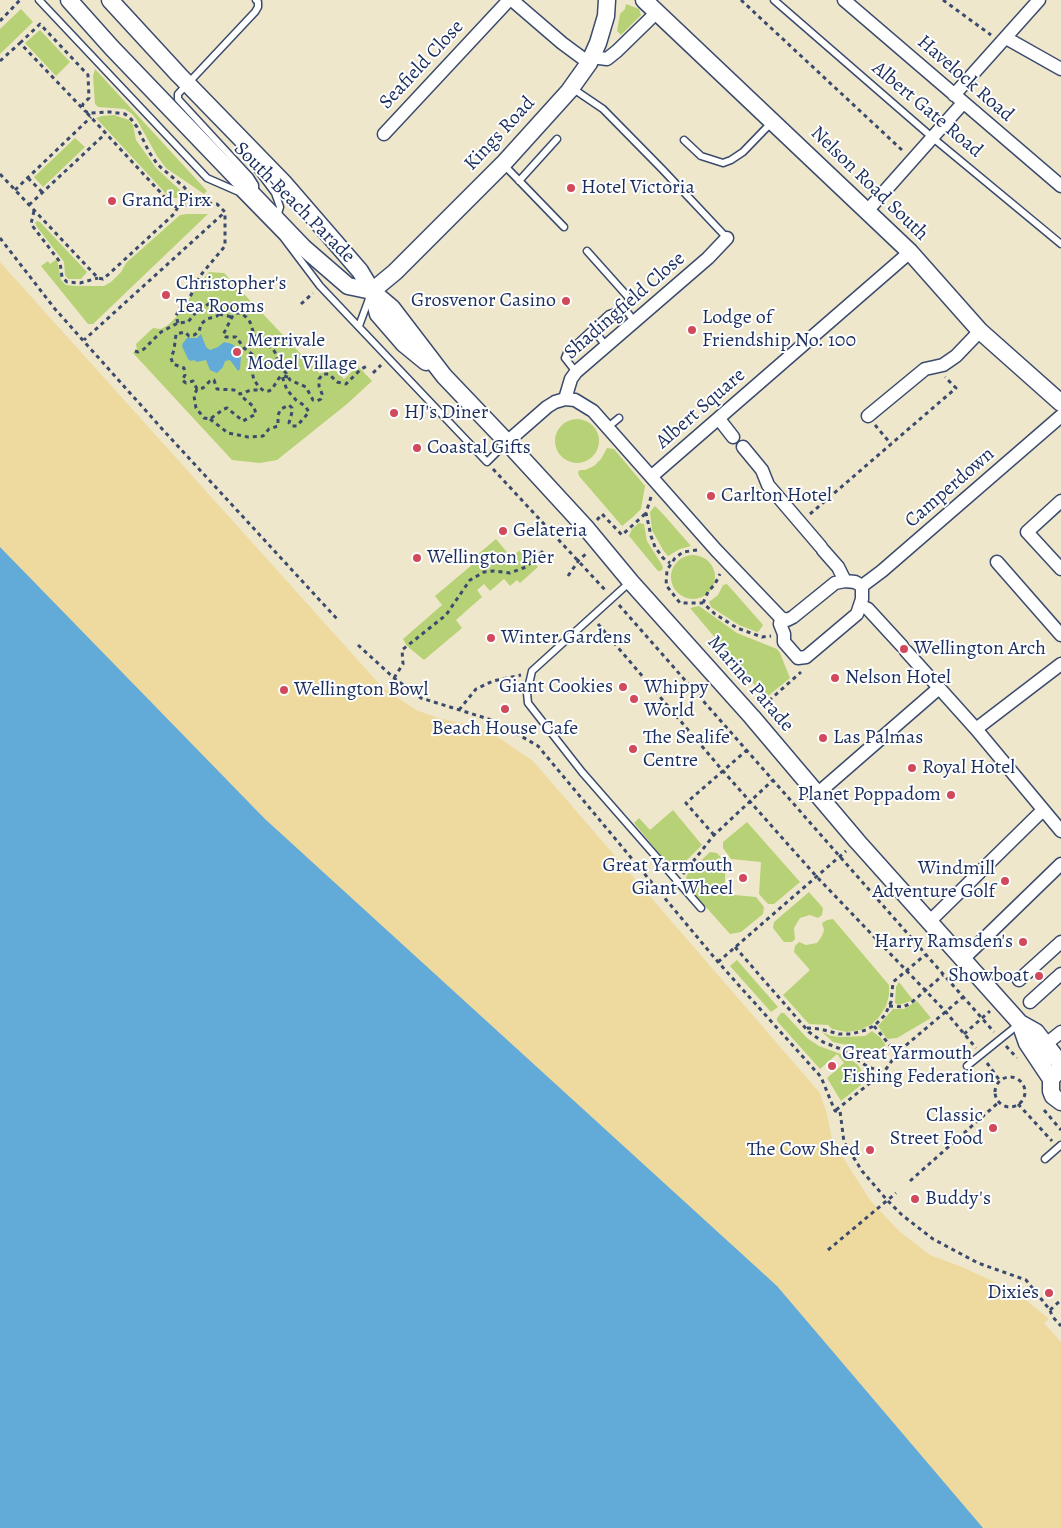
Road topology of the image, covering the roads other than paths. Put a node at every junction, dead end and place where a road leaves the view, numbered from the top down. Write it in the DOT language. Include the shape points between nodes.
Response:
graph roads {
  1 [pos="39,0"];
  2 [pos="69,0"];
  3 [pos="110,0"];
  4 [pos="256,0"];
  5 [pos="510,0"];
  6 [pos="607,0"];
  7 [pos="644,0"];
  8 [pos="774,0"];
  9 [pos="844,0"];
  10 [pos="1039,0"];
  11 [pos="657,12"];
  12 [pos="1004,40"];
  13 [pos="591,60"];
  14 [pos="1061,70"];
  15 [pos="187,83"];
  16 [pos="572,88"];
  17 [pos="959,99"];
  18 [pos="773,121"];
  19 [pos="384,134"];
  20 [pos="241,138"];
  21 [pos="933,138"];
  22 [pos="557,140"];
  23 [pos="684,140"];
  24 [pos="503,164"];
  25 [pos="519,181"];
  26 [pos="1061,186"];
  27 [pos="256,197"];
  28 [pos="868,210"];
  29 [pos="277,219"];
  30 [pos="564,227"];
  31 [pos="282,237"];
  32 [pos="727,238"];
  33 [pos="1061,244"];
  34 [pos="587,251"];
  35 [pos="910,252"];
  36 [pos="372,291"];
  37 [pos="625,309"];
  38 [pos="634,320"];
  39 [pos="359,326"];
  40 [pos="593,329"];
  41 [pos="980,331"];
  42 [pos="606,346"];
  43 [pos="576,372"];
  44 [pos="564,399"];
  45 [pos="1061,403"];
  46 [pos="868,416"];
  47 [pos="1061,416"];
  48 [pos="619,418"];
  49 [pos="719,419"];
  50 [pos="608,427"];
  51 [pos="734,437"];
  52 [pos="507,442"];
  53 [pos="743,447"];
  54 [pos="655,479"];
  55 [pos="1061,501"];
  56 [pos="998,562"];
  57 [pos="1061,569"];
  58 [pos="844,581"];
  59 [pos="631,582"];
  60 [pos="862,586"];
  61 [pos="860,605"];
  62 [pos="781,618"];
  63 [pos="1061,635"];
  64 [pos="1061,664"];
  65 [pos="939,688"];
  66 [pos="976,729"];
  67 [pos="817,794"];
  68 [pos="1043,810"];
  69 [pos="1061,831"];
  70 [pos="1061,864"];
  71 [pos="701,908"];
  72 [pos="930,921"];
  73 [pos="1061,942"];
  74 [pos="963,960"];
  75 [pos="1061,974"];
  76 [pos="1019,980"];
  77 [pos="1030,1002"];
  78 [pos="1020,1023"];
  79 [pos="1061,1032"];
  80 [pos="1046,1044"];
  81 [pos="1061,1064"];
  82 [pos="967,1066"];
  83 [pos="1056,1075"];
  84 [pos="1061,1102"];
  85 [pos="1060,1146"];
  86 [pos="1045,1159"];
  1 -- 31 [label="lane" via="207,178 239,192"];
  2 -- 27 [label="street, South Beach Parade"];
  3 -- 15 [label="street, South Beach Parade"];
  4 -- 15 [label="lane" via="255,12"];
  5 -- 13 [label="street, Seafield Close" via="562,43"];
  5 -- 19 [label="street, Seafield Close"];
  6 -- 13 [label="street, Kings Road" via="606,16"];
  7 -- 11 [label="street, Nelson Road South"];
  8 -- 21 [label="lane, Albert Gate Road"];
  9 -- 17 [label="street, Havelock Road"];
  10 -- 12 [label="street"];
  11 -- 13 [label="street" via="607,59"];
  11 -- 18 [label="street, Nelson Road South"];
  12 -- 14 [label="street"];
  12 -- 17 [label="street"];
  13 -- 16 [label="street, Kings Road"];
  15 -- 20 [label="street, South Beach Parade"];
  15 -- 27 [label="lane" via="178,99 250,177"];
  16 -- 24 [label="street, Kings Road"];
  16 -- 32 [label="lane" via="602,109"];
  17 -- 21 [label="street"];
  17 -- 26 [label="street, Havelock Road"];
  18 -- 23 [label="lane" via="743,152 723,163 701,156"];
  18 -- 28 [label="street, Nelson Road South"];
  20 -- 29 [label="lane" via="254,165 276,193 280,207"];
  20 -- 36 [label="street, South Beach Parade" via="360,271"];
  21 -- 28 [label="street"];
  21 -- 33 [label="lane, Albert Gate Road"];
  22 -- 25 [label="lane"];
  24 -- 25 [label="lane"];
  24 -- 36 [label="street, Kings Road"];
  25 -- 30 [label="lane"];
  27 -- 29 [label="street, South Beach Parade"];
  28 -- 35 [label="street, Nelson Road South"];
  29 -- 31 [label="lane"];
  29 -- 36 [label="street, South Beach Parade" via="304,248 348,286"];
  31 -- 39 [label="lane" via="320,286"];
  32 -- 38 [label="street, Shadingfield Close"];
  34 -- 37 [label="lane" via="628,298"];
  35 -- 41 [label="street, Nelson Road South"];
  35 -- 49 [label="street, Albert Square"];
  36 -- 39 [label="lane"];
  36 -- 52 [label="street, Marine Parade" via="392,308 444,376"];
  37 -- 38 [label="lane"];
  37 -- 40 [label="lane" via="609,314"];
  38 -- 42 [label="street, Shadingfield Close"];
  39 -- 52 [label="lane" via="487,462"];
  40 -- 42 [label="lane"];
  40 -- 43 [label="lane" via="565,358"];
  41 -- 45 [label="street, Nelson Road South"];
  41 -- 46 [label="street" via="956,356 935,368 925,369"];
  42 -- 43 [label="street, Shadingfield Close"];
  43 -- 44 [label="street, Shadingfield Close"];
  44 -- 50 [label="street" via="584,404"];
  44 -- 52 [label="street" via="547,407"];
  47 -- 60 [label="street, Camperdown"];
  48 -- 50 [label="lane"];
  49 -- 51 [label="street"];
  49 -- 54 [label="street, Albert Square"];
  50 -- 54 [label="street"];
  52 -- 59 [label="street, Marine Parade"];
  53 -- 58 [label="street" via="762,470 768,485 838,567"];
  54 -- 62 [label="street"];
  55 -- 57 [label="street" via="1027,532"];
  56 -- 63 [label="street"];
  58 -- 60 [label="street"];
  58 -- 62 [label="street" via="835,583 793,618"];
  59 -- 67 [label="street, Marine Parade"];
  59 -- 71 [label="lane" via="532,671 528,703 582,772"];
  60 -- 61 [label="street"];
  61 -- 62 [label="street" via="857,614 806,657 798,658 784,642"];
  61 -- 65 [label="street" via="868,609"];
  64 -- 66 [label="street"];
  65 -- 66 [label="street"];
  65 -- 67 [label="street"];
  66 -- 68 [label="street"];
  67 -- 72 [label="street, Marine Parade"];
  68 -- 69 [label="street"];
  68 -- 72 [label="street"];
  70 -- 74 [label="street"];
  72 -- 74 [label="street, Marine Parade"];
  73 -- 76 [label="street"];
  74 -- 78 [label="street, Marine Parade"];
  75 -- 77 [label="street"];
  78 -- 80 [label="street, Marine Parade" via="1036,1032"];
  78 -- 82 [label="lane"];
  78 -- 83 [label="street, Marine Parade" via="1027,1043"];
  79 -- 80 [label="street"];
  80 -- 81 [label="street, Marine Parade"];
  83 -- 84 [label="street, Marine Parade" via="1051,1091"];
  85 -- 86 [label="lane"];
}
